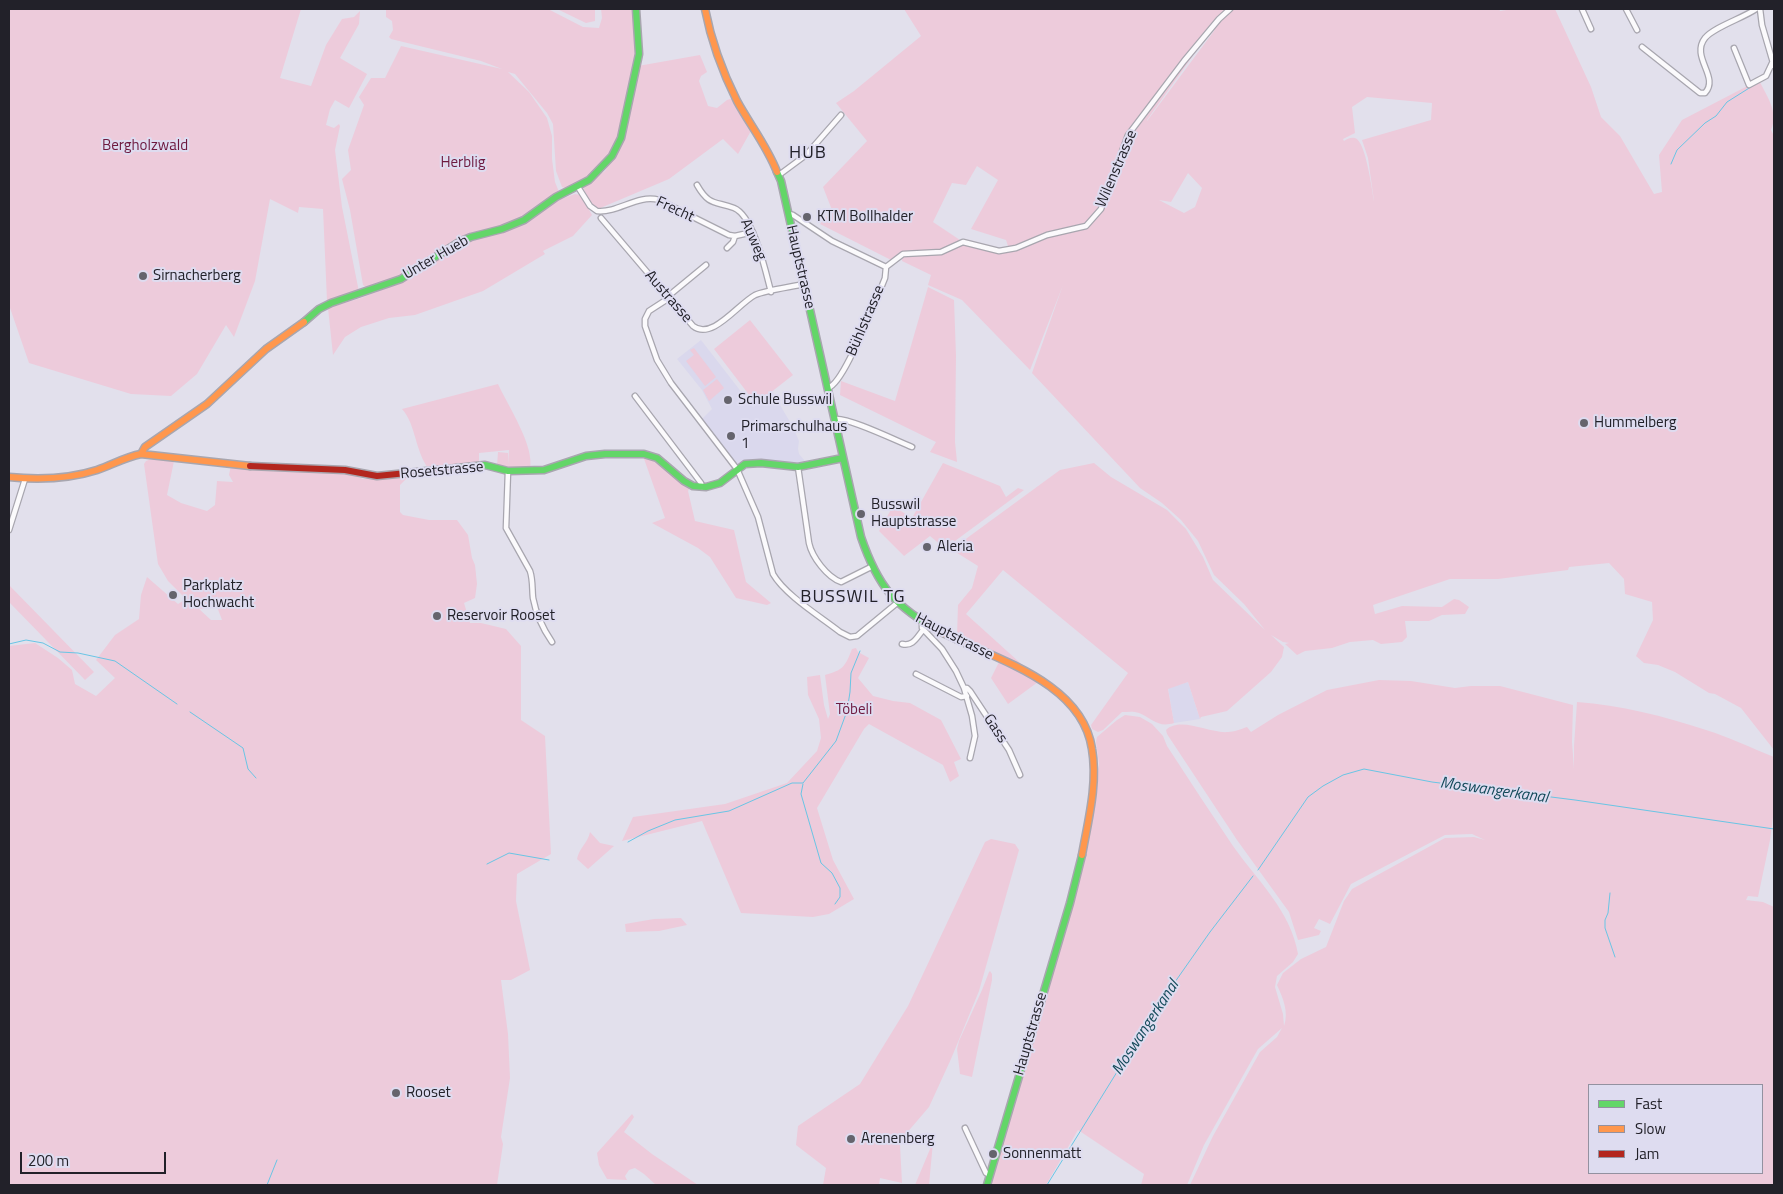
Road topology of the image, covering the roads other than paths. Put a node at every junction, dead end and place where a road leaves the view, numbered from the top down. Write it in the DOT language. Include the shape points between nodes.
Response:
graph roads {
  1 [pos="636,9"];
  2 [pos="705,9"];
  3 [pos="1230,9"];
  4 [pos="1582,9"];
  5 [pos="1626,9"];
  6 [pos="1756,9"];
  7 [pos="1760,9"];
  8 [pos="1591,29"];
  9 [pos="1637,30"];
  10 [pos="1642,47"];
  11 [pos="1734,48"];
  12 [pos="1773,64"];
  13 [pos="841,115"];
  14 [pos="778,174"];
  15 [pos="697,185"];
  16 [pos="578,187"];
  17 [pos="789,214"];
  18 [pos="601,218"];
  19 [pos="753,232"];
  20 [pos="735,236"];
  21 [pos="727,248"];
  22 [pos="706,265"];
  23 [pos="886,267"];
  24 [pos="804,284"];
  25 [pos="771,292"];
  26 [pos="668,297"];
  27 [pos="828,388"];
  28 [pos="636,396"];
  29 [pos="835,419"];
  30 [pos="912,447"];
  31 [pos="141,454"];
  32 [pos="844,458"];
  33 [pos="798,467"];
  34 [pos="737,469"];
  35 [pos="508,471"];
  36 [pos="9,477"];
  37 [pos="25,480"];
  38 [pos="702,487"];
  39 [pos="9,530"];
  40 [pos="872,567"];
  41 [pos="897,603"];
  42 [pos="923,626"];
  43 [pos="552,642"];
  44 [pos="902,644"];
  45 [pos="916,674"];
  46 [pos="964,688"];
  47 [pos="967,696"];
  48 [pos="970,758"];
  49 [pos="1020,775"];
  50 [pos="965,1128"];
  51 [pos="990,1175"];
  52 [pos="987,1185"];
  1 -- 16 [label="street, Unter Hueb" via="639,54 621,138 605,165"];
  2 -- 14 [label="street, Hauptstrasse" via="731,87 769,152"];
  3 -- 23 [label="street, Wilenstrasse" via="1184,61 1128,135 1101,209 1086,226 999,251 963,242 941,252 903,254"];
  4 -- 8 [label="street"];
  5 -- 9 [label="street"];
  6 -- 10 [label="street" via="1708,35 1702,42 1700,50 1710,81 1705,93 1700,93"];
  7 -- 12 [label="street"];
  11 -- 12 [label="street" via="1749,85 1766,76"];
  13 -- 14 [label="street" via="806,155"];
  14 -- 17 [label="street, Hauptstrasse"];
  15 -- 19 [label="street, Auweg" via="706,198 740,212"];
  16 -- 20 [label="street, Frecht" via="597,211 653,198"];
  16 -- 31 [label="street, Unter Hueb" via="556,197 524,220 459,242 392,283 324,306 271,346 207,404 145,447"];
  17 -- 23 [label="street, Bühlstrasse" via="832,241"];
  17 -- 24 [label="street, Hauptstrasse"];
  18 -- 26 [label="street, Austrasse"];
  19 -- 20 [label="street"];
  19 -- 25 [label="street, Auweg"];
  20 -- 21 [label="street"];
  22 -- 26 [label="street"];
  23 -- 27 [label="street, Bühlstrasse" via="885,278 850,359 835,384"];
  24 -- 25 [label="street, Austrasse"];
  24 -- 27 [label="street, Hauptstrasse"];
  25 -- 26 [label="street, Austrasse" via="755,295 711,329 702,330 693,326"];
  26 -- 34 [label="street" via="646,315 645,326 657,360"];
  27 -- 29 [label="street, Hauptstrasse"];
  28 -- 38 [label="street"];
  29 -- 30 [label="street" via="852,422"];
  29 -- 32 [label="street, Hauptstrasse"];
  31 -- 35 [label="street, Rosetstrasse" via="256,467 345,470 377,476 485,465"];
  31 -- 37 [label="street" via="95,471"];
  32 -- 33 [label="street"];
  32 -- 40 [label="street, Hauptstrasse" via="861,537"];
  33 -- 34 [label="street" via="761,463 745,464"];
  33 -- 40 [label="street" via="810,551 815,559 841,582"];
  34 -- 38 [label="street" via="720,483"];
  34 -- 41 [label="street" via="758,517 773,574 782,586 850,637 857,636"];
  35 -- 38 [label="street, Rosetstrasse" via="550,469 586,456 644,454 657,458 684,481"];
  35 -- 43 [label="street" via="506,528 530,571 533,599 542,628"];
  36 -- 37 [label="street"];
  37 -- 39 [label="street"];
  40 -- 41 [label="street, Hauptstrasse" via="884,589"];
  41 -- 42 [label="street, Hauptstrasse"];
  42 -- 44 [label="street" via="913,643"];
  42 -- 46 [label="street" via="946,655"];
  42 -- 51 [label="street, Hauptstrasse" via="1016,667 1046,685 1081,716 1093,747 1092,798 1080,863"];
  45 -- 47 [label="street" via="961,697"];
  46 -- 47 [label="street"];
  46 -- 49 [label="street, Gass" via="970,691 1006,745"];
  47 -- 48 [label="street" via="975,736"];
  50 -- 51 [label="street" via="986,1173"];
  51 -- 52 [label="street, Hauptstrasse"];
}
